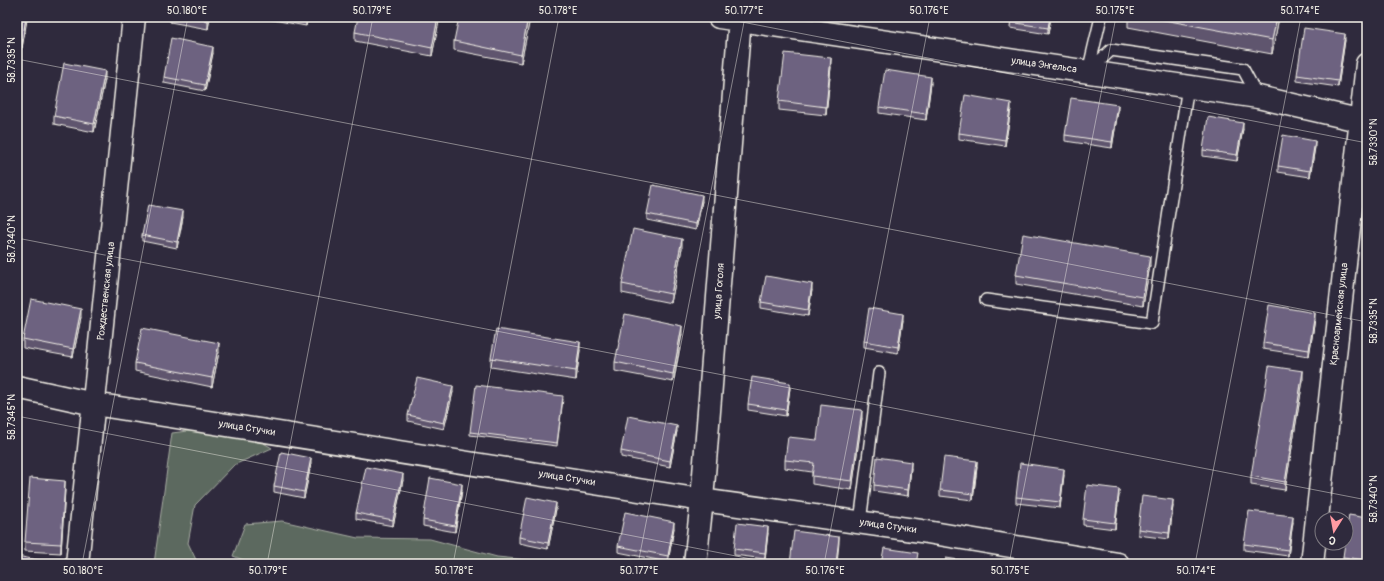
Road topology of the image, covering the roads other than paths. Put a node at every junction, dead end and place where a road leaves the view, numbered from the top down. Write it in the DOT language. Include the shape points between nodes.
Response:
graph roads {
  1 [pos="134,17"];
  2 [pos="1101,17"];
  3 [pos="733,18"];
  4 [pos="1367,64"];
  5 [pos="1088,72"];
  6 [pos="1188,86"];
  7 [pos="1258,97"];
  8 [pos="1364,122"];
  9 [pos="986,300"];
  10 [pos="879,373"];
  11 [pos="17,387"];
  12 [pos="94,404"];
  13 [pos="702,500"];
  14 [pos="860,522"];
  15 [pos="77,564"];
  16 [pos="694,564"];
  17 [pos="1118,564"];
  18 [pos="1312,564"];
  1 -- 12 [label="street, Рождественская улица"];
  2 -- 5 [label="lane"];
  3 -- 5 [label="street, улица Энгельса"];
  3 -- 13 [label="street, улица Гоголя"];
  4 -- 8 [label="street, Красноармейская улица"];
  5 -- 6 [label="street, улица Энгельса"];
  5 -- 7 [label="lane" via="1111,50 1243,70"];
  6 -- 7 [label="street, улица Энгельса"];
  6 -- 9 [label="lane" via="1152,323"];
  7 -- 8 [label="street, улица Энгельса"];
  8 -- 18 [label="street, Красноармейская улица"];
  10 -- 14 [label="lane"];
  11 -- 12 [label="street, улица Стучки"];
  12 -- 13 [label="street, улица Стучки"];
  12 -- 15 [label="street, Рождественская улица"];
  13 -- 14 [label="street, улица Стучки"];
  13 -- 16 [label="street, улица Гоголя"];
  14 -- 17 [label="street, улица Стучки"];
}
